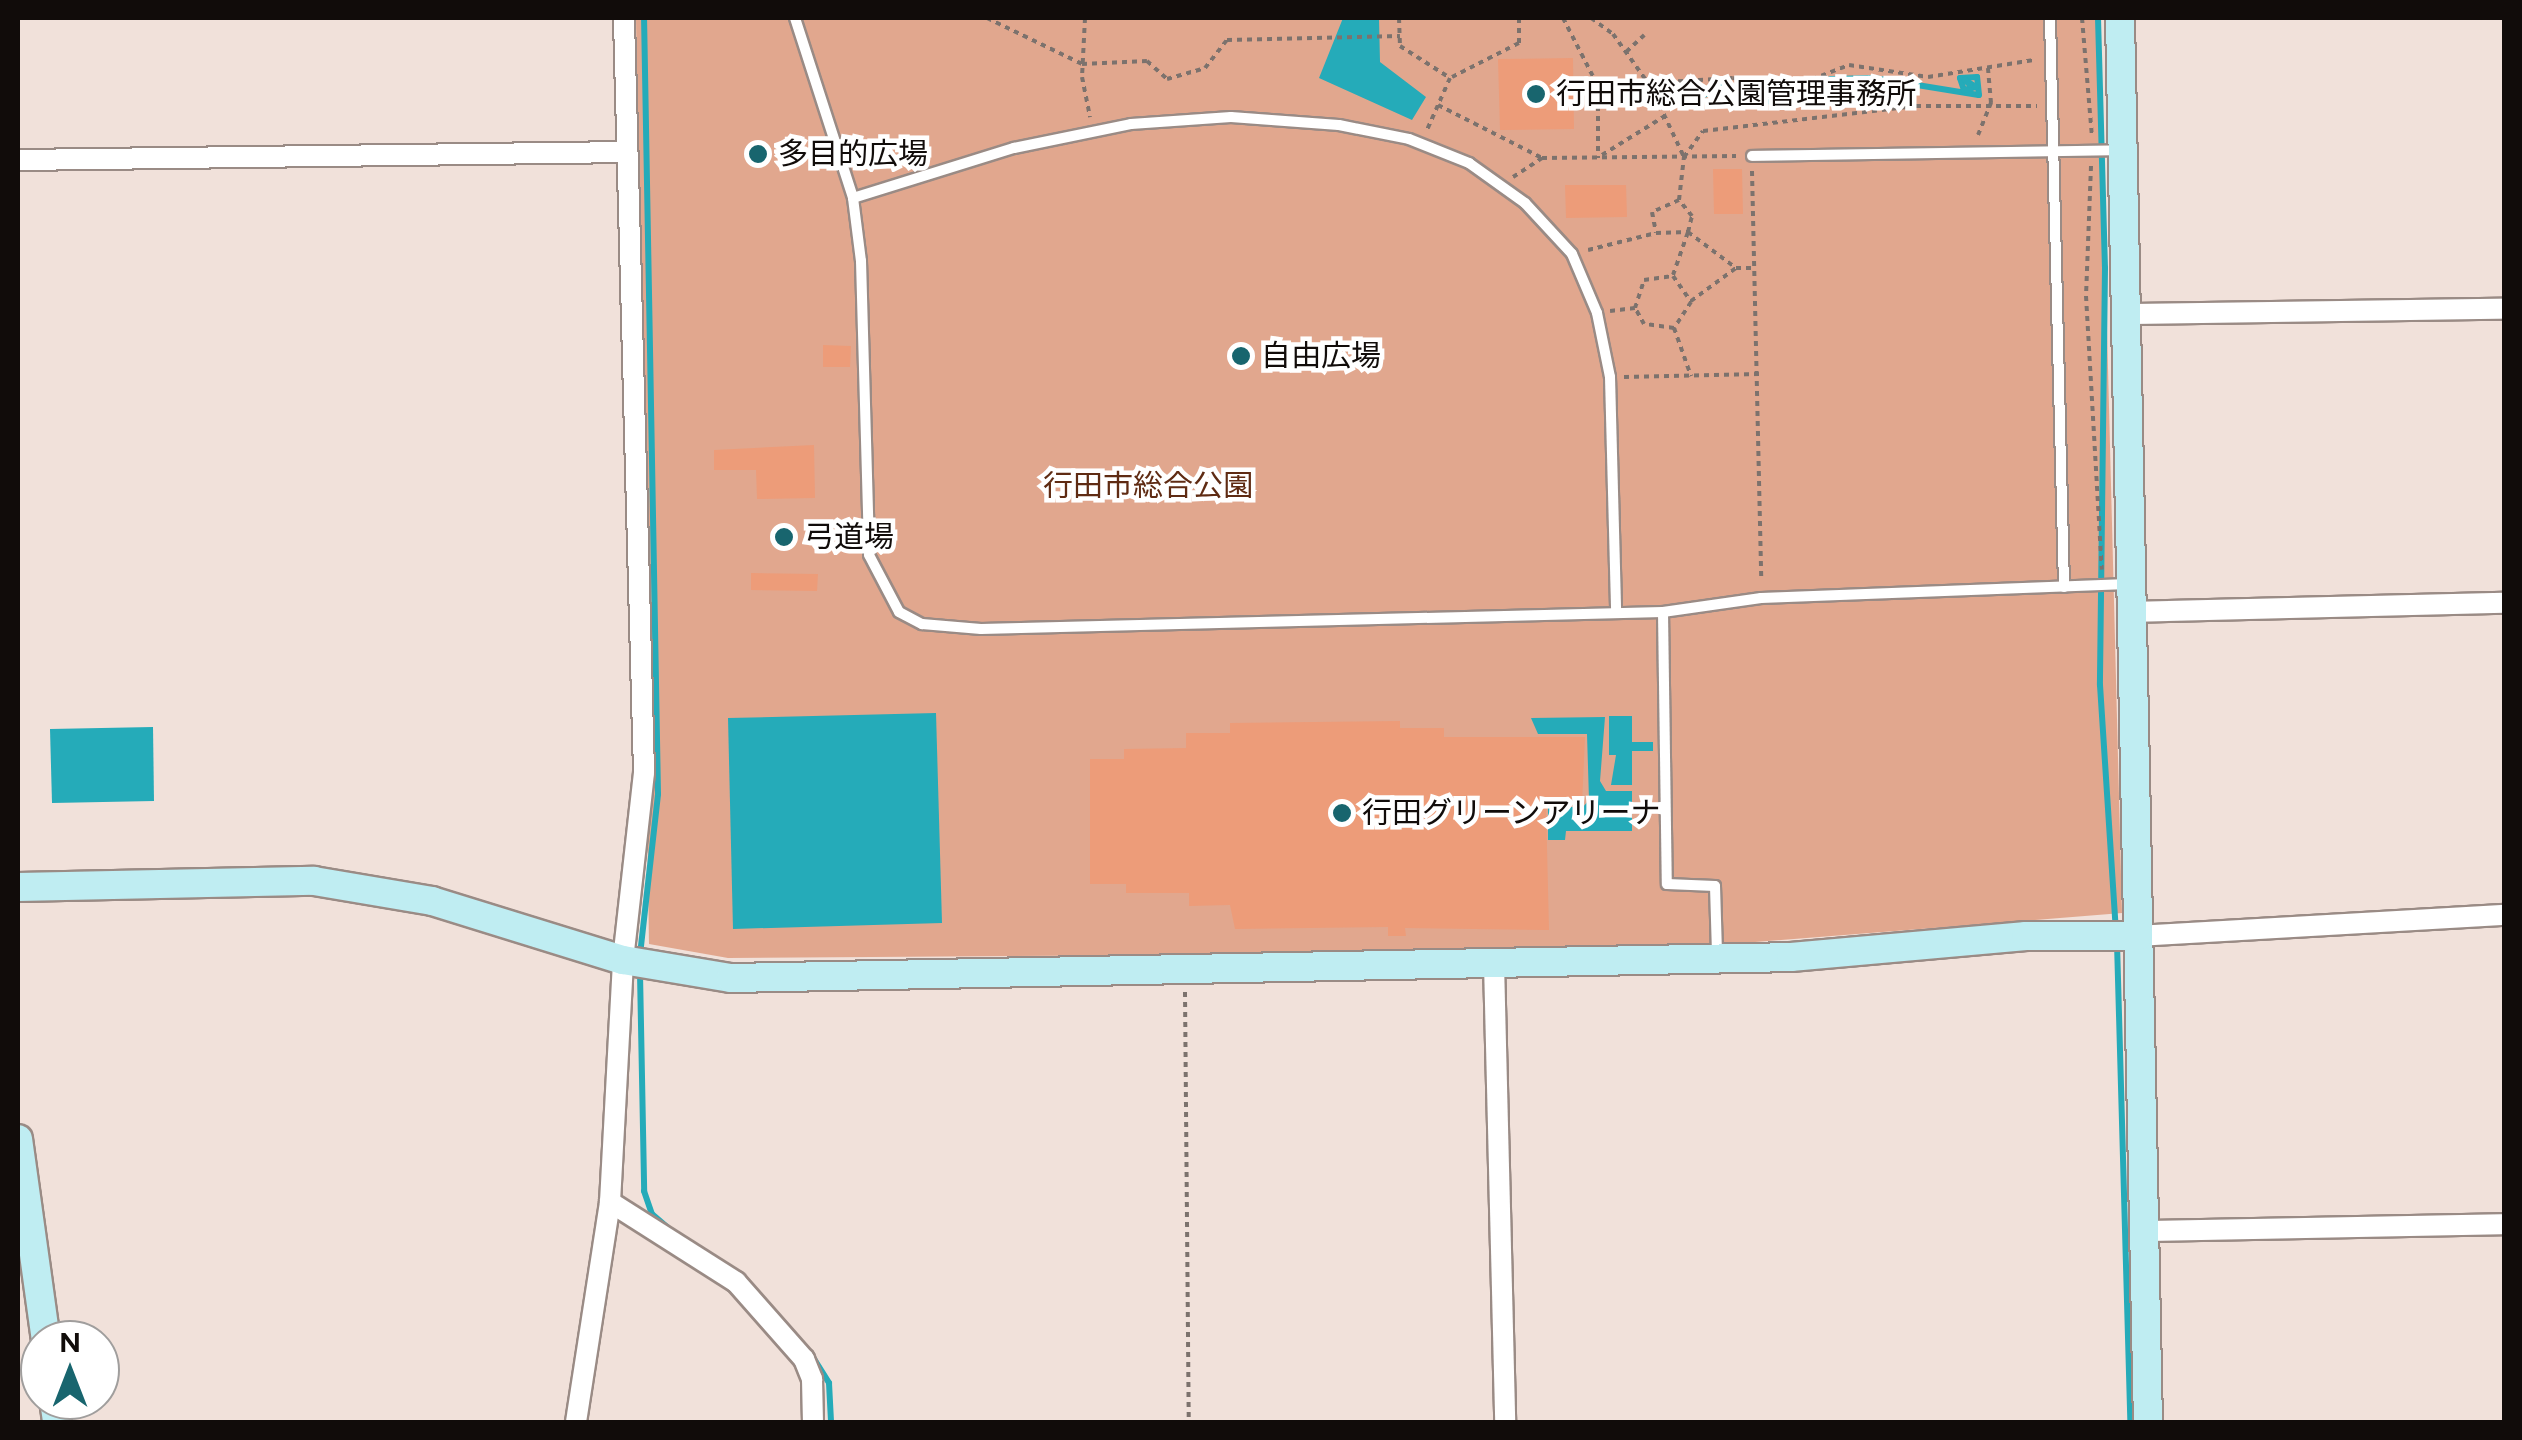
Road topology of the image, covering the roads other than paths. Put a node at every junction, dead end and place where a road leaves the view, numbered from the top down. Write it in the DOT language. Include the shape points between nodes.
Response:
graph roads {
  1 [pos="624,18"];
  2 [pos="795,18"];
  3 [pos="2050,18"];
  4 [pos="2120,18"];
  5 [pos="2052,150"];
  6 [pos="2126,150"];
  7 [pos="626,152"];
  8 [pos="1752,156"];
  9 [pos="18,160"];
  10 [pos="852,198"];
  11 [pos="2504,309"];
  12 [pos="2124,314"];
  13 [pos="2116,584"];
  14 [pos="2064,586"];
  15 [pos="2504,603"];
  16 [pos="1616,612"];
  17 [pos="1662,612"];
  18 [pos="2130,612"];
  19 [pos="18,887"];
  20 [pos="2504,915"];
  21 [pos="2138,936"];
  22 [pos="1717,958"];
  23 [pos="624,960"];
  24 [pos="1494,963"];
  25 [pos="18,1139"];
  26 [pos="610,1202"];
  27 [pos="2504,1224"];
  28 [pos="2146,1231"];
  29 [pos="43,1320"];
  30 [pos="576,1422"];
  31 [pos="813,1422"];
  32 [pos="1505,1422"];
  33 [pos="2148,1422"];
  1 -- 7 [label="street"];
  2 -- 10 [label="lane"];
  3 -- 5 [label="lane"];
  4 -- 6 [label="street"];
  5 -- 6 [label="lane"];
  5 -- 8 [label="lane"];
  5 -- 14 [label="lane"];
  6 -- 12 [label="street"];
  7 -- 9 [label="street"];
  7 -- 23 [label="street" via="644,773"];
  10 -- 16 [label="lane" via="965,161 1131,124 1231,116 1339,126 1421,144 1469,163 1572,254 1597,312 1610,378"];
  10 -- 16 [label="lane" via="861,261 870,555 900,612 922,624 981,629"];
  11 -- 12 [label="street"];
  12 -- 13 [label="street"];
  13 -- 14 [label="lane"];
  13 -- 18 [label="street"];
  14 -- 17 [label="lane" via="1760,598"];
  15 -- 18 [label="street"];
  16 -- 17 [label="lane"];
  17 -- 22 [label="lane" via="1667,884 1715,886"];
  18 -- 21 [label="street"];
  19 -- 23 [label="street" via="314,881 432,901"];
  20 -- 21 [label="street"];
  21 -- 22 [label="street" via="2026,936"];
  21 -- 28 [label="street"];
  22 -- 24 [label="street"];
  23 -- 24 [label="street" via="731,978"];
  23 -- 26 [label="street"];
  24 -- 32 [label="street"];
  25 -- 29 [label="street"];
  26 -- 30 [label="street"];
  26 -- 31 [label="street" via="736,1282 804,1358"];
  27 -- 28 [label="street"];
  28 -- 33 [label="street"];
}
